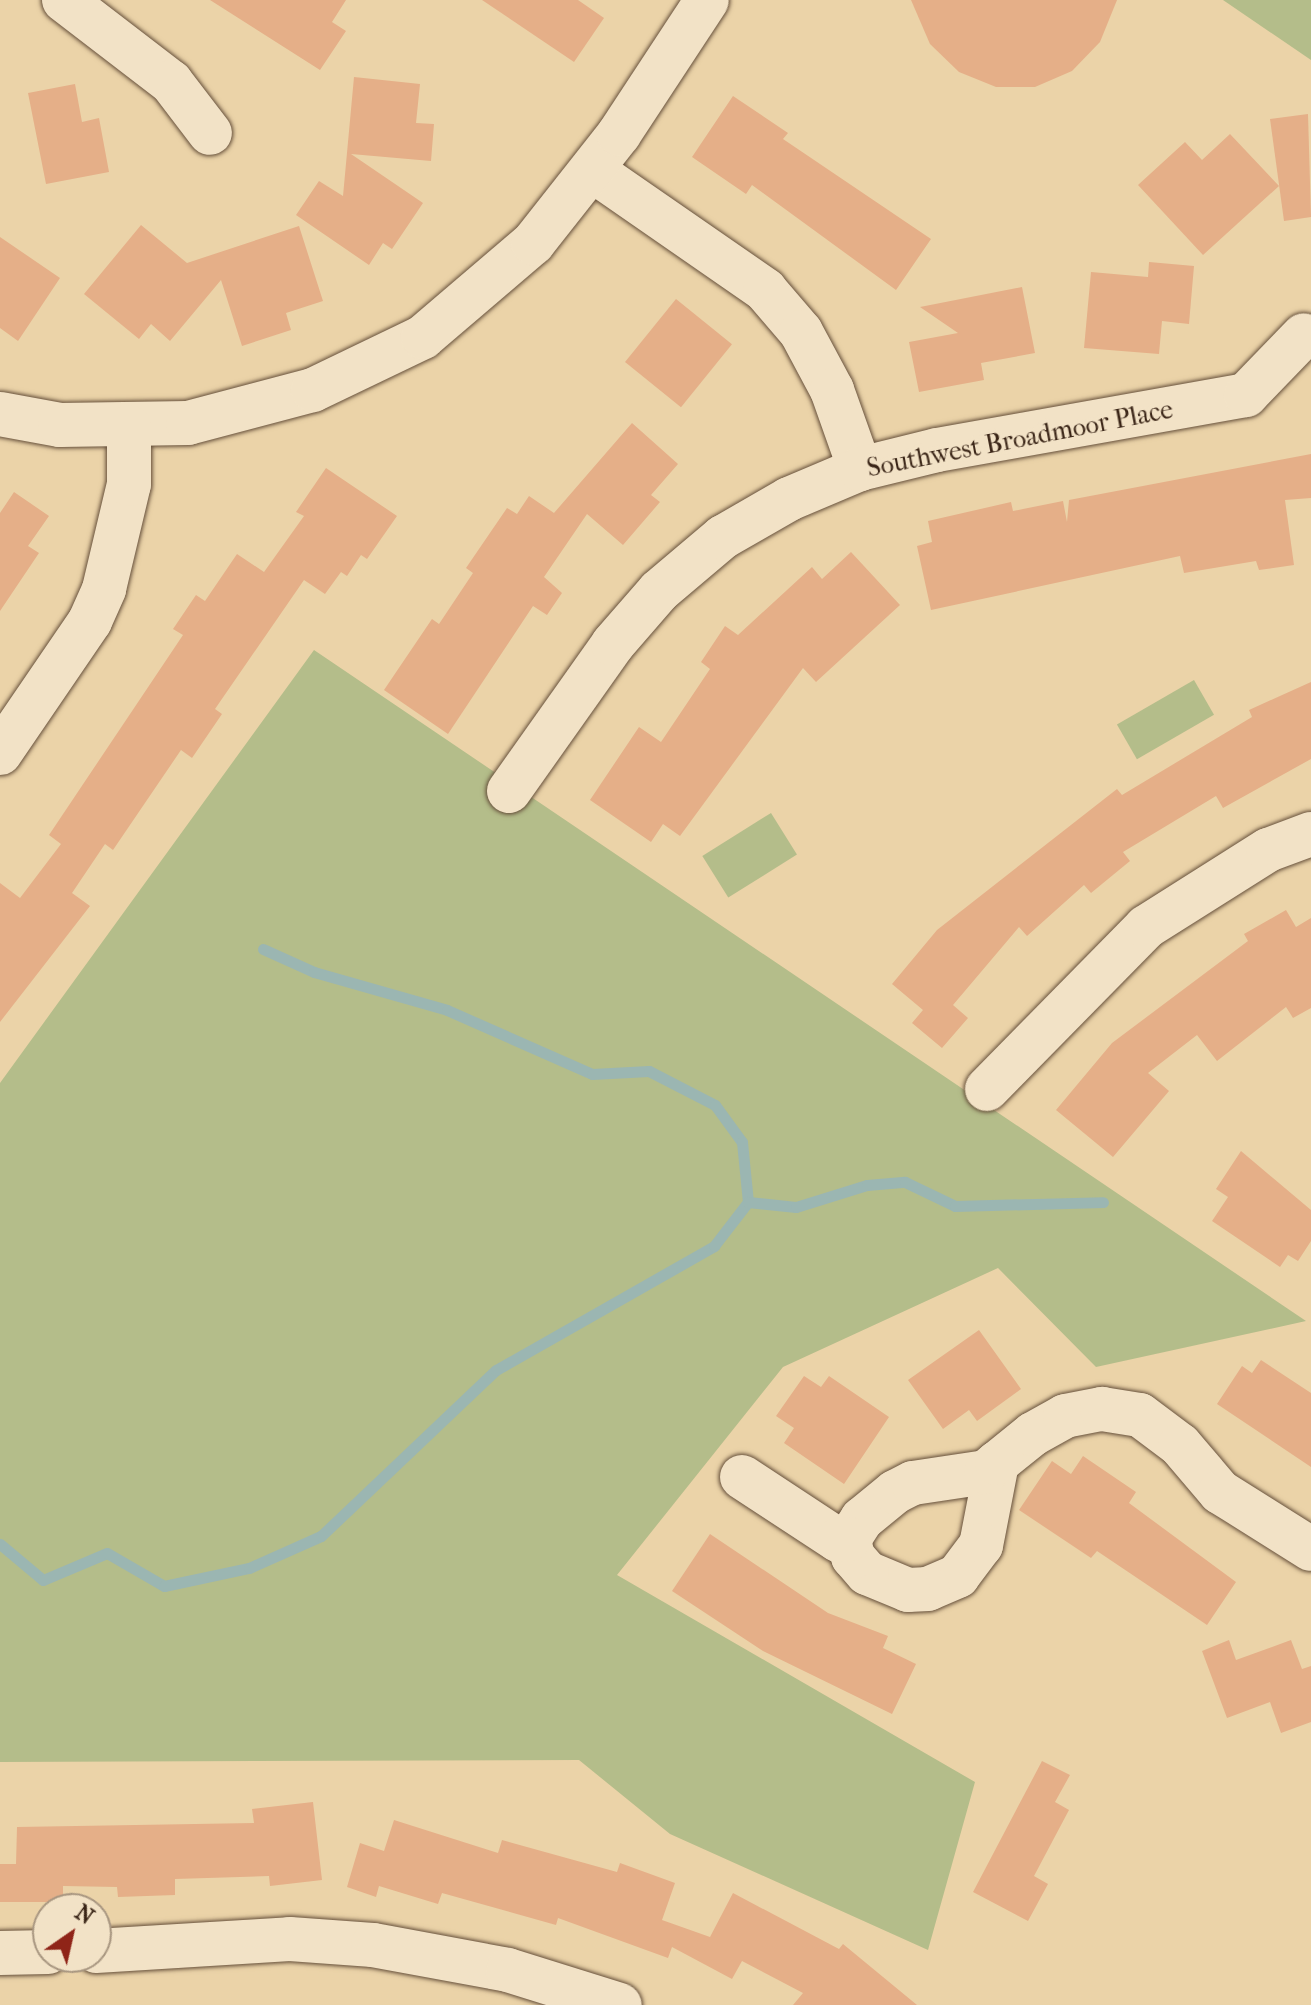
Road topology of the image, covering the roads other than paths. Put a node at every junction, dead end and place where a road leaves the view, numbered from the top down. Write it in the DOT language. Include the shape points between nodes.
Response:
graph roads {
  1 [pos="64,0"];
  2 [pos="707,0"];
  3 [pos="210,133"];
  4 [pos="592,170"];
  5 [pos="1304,335"];
  6 [pos="0,414"];
  7 [pos="129,427"];
  8 [pos="860,469"];
  9 [pos="0,753"];
  10 [pos="509,791"];
  11 [pos="1311,834"];
  12 [pos="987,1089"];
  13 [pos="991,1468"];
  14 [pos="742,1477"];
  15 [pos="849,1539"];
  16 [pos="1311,1549"];
  17 [pos="112,1950"];
  18 [pos="32,1952"];
  19 [pos="0,1953"];
  20 [pos="502,1988"];
  21 [pos="620,2005"];
  1 -- 3 [label="street" via="171,82"];
  2 -- 4 [label="street"];
  4 -- 7 [label="street" via="533,243 461,309 379,362 244,412"];
  4 -- 8 [label="street" via="765,290 801,332 832,390"];
  5 -- 8 [label="street, Southwest Broadmoor Place" via="1246,395"];
  6 -- 7 [label="street"];
  7 -- 9 [label="street" via="129,484 104,589 90,621"];
  8 -- 10 [label="street, Southwest Broadmoor Place" via="723,537 659,591 613,644"];
  11 -- 12 [label="street" via="1268,850 1146,927"];
  13 -- 15 [label="street" via="913,1483 862,1519"];
  13 -- 15 [label="street" via="981,1545 972,1561 943,1585 908,1590 867,1573 853,1557"];
  13 -- 16 [label="street" via="1065,1416 1102,1409 1140,1415 1180,1445 1220,1492"];
  14 -- 15 [label="street" via="838,1540"];
  17 -- 20 [label="street" via="290,1939 386,1947"];
  18 -- 19 [label="street"];
  20 -- 21 [label="street"];
}
